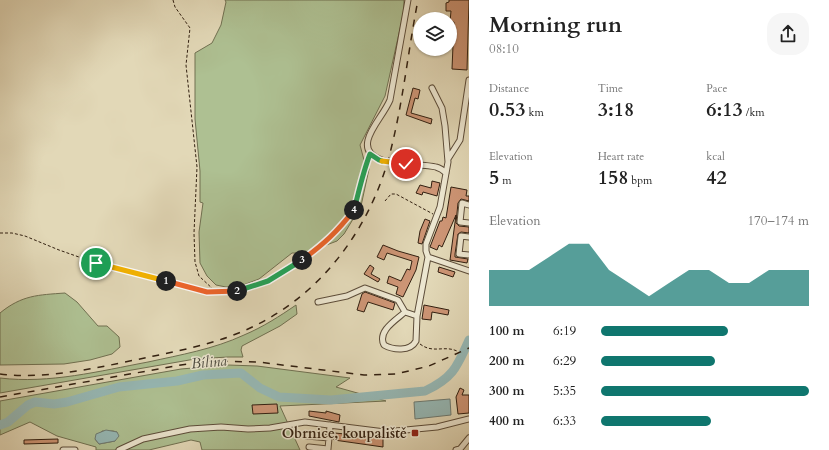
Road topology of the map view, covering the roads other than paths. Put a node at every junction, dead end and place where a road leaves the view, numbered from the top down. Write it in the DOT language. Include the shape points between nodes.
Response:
graph roads {
  1 [pos="408,0"];
  2 [pos="469,80"];
  3 [pos="432,88"];
  4 [pos="448,159"];
  5 [pos="446,173"];
  6 [pos="469,204"];
  7 [pos="469,223"];
  8 [pos="469,237"];
  9 [pos="469,256"];
  10 [pos="428,257"];
  11 [pos="469,270"];
  12 [pos="318,302"];
  13 [pos="405,312"];
  14 [pos="417,316"];
  15 [pos="468,419"];
  16 [pos="330,425"];
  17 [pos="307,436"];
  18 [pos="328,438"];
  19 [pos="469,438"];
  20 [pos="309,447"];
  21 [pos="63,450"];
  22 [pos="75,450"];
  23 [pos="119,450"];
  24 [pos="456,450"];
  1 -- 5 [label="street" via="390,100 369,135 367,146 370,154 379,160 435,167"];
  2 -- 4 [label="street" via="460,140"];
  3 -- 4 [label="street" via="442,108"];
  4 -- 5 [label="street"];
  5 -- 10 [label="street" via="440,207 426,244"];
  6 -- 7 [label="street" via="462,203 460,222"];
  8 -- 9 [label="street" via="462,236 459,254"];
  10 -- 11 [label="street"];
  10 -- 14 [label="street"];
  12 -- 13 [label="street" via="347,296 365,288 398,300"];
  13 -- 14 [label="street"];
  13 -- 14 [label="street" via="382,334 382,341 386,346 399,349 414,344"];
  15 -- 16 [label="street" via="437,427 385,432"];
  16 -- 18 [label="street"];
  16 -- 23 [label="street" via="305,422 270,428 190,429 143,439"];
  17 -- 18 [label="street"];
  18 -- 20 [label="street" via="328,449"];
  19 -- 24 [label="street"];
  21 -- 22 [label="street"];
}
